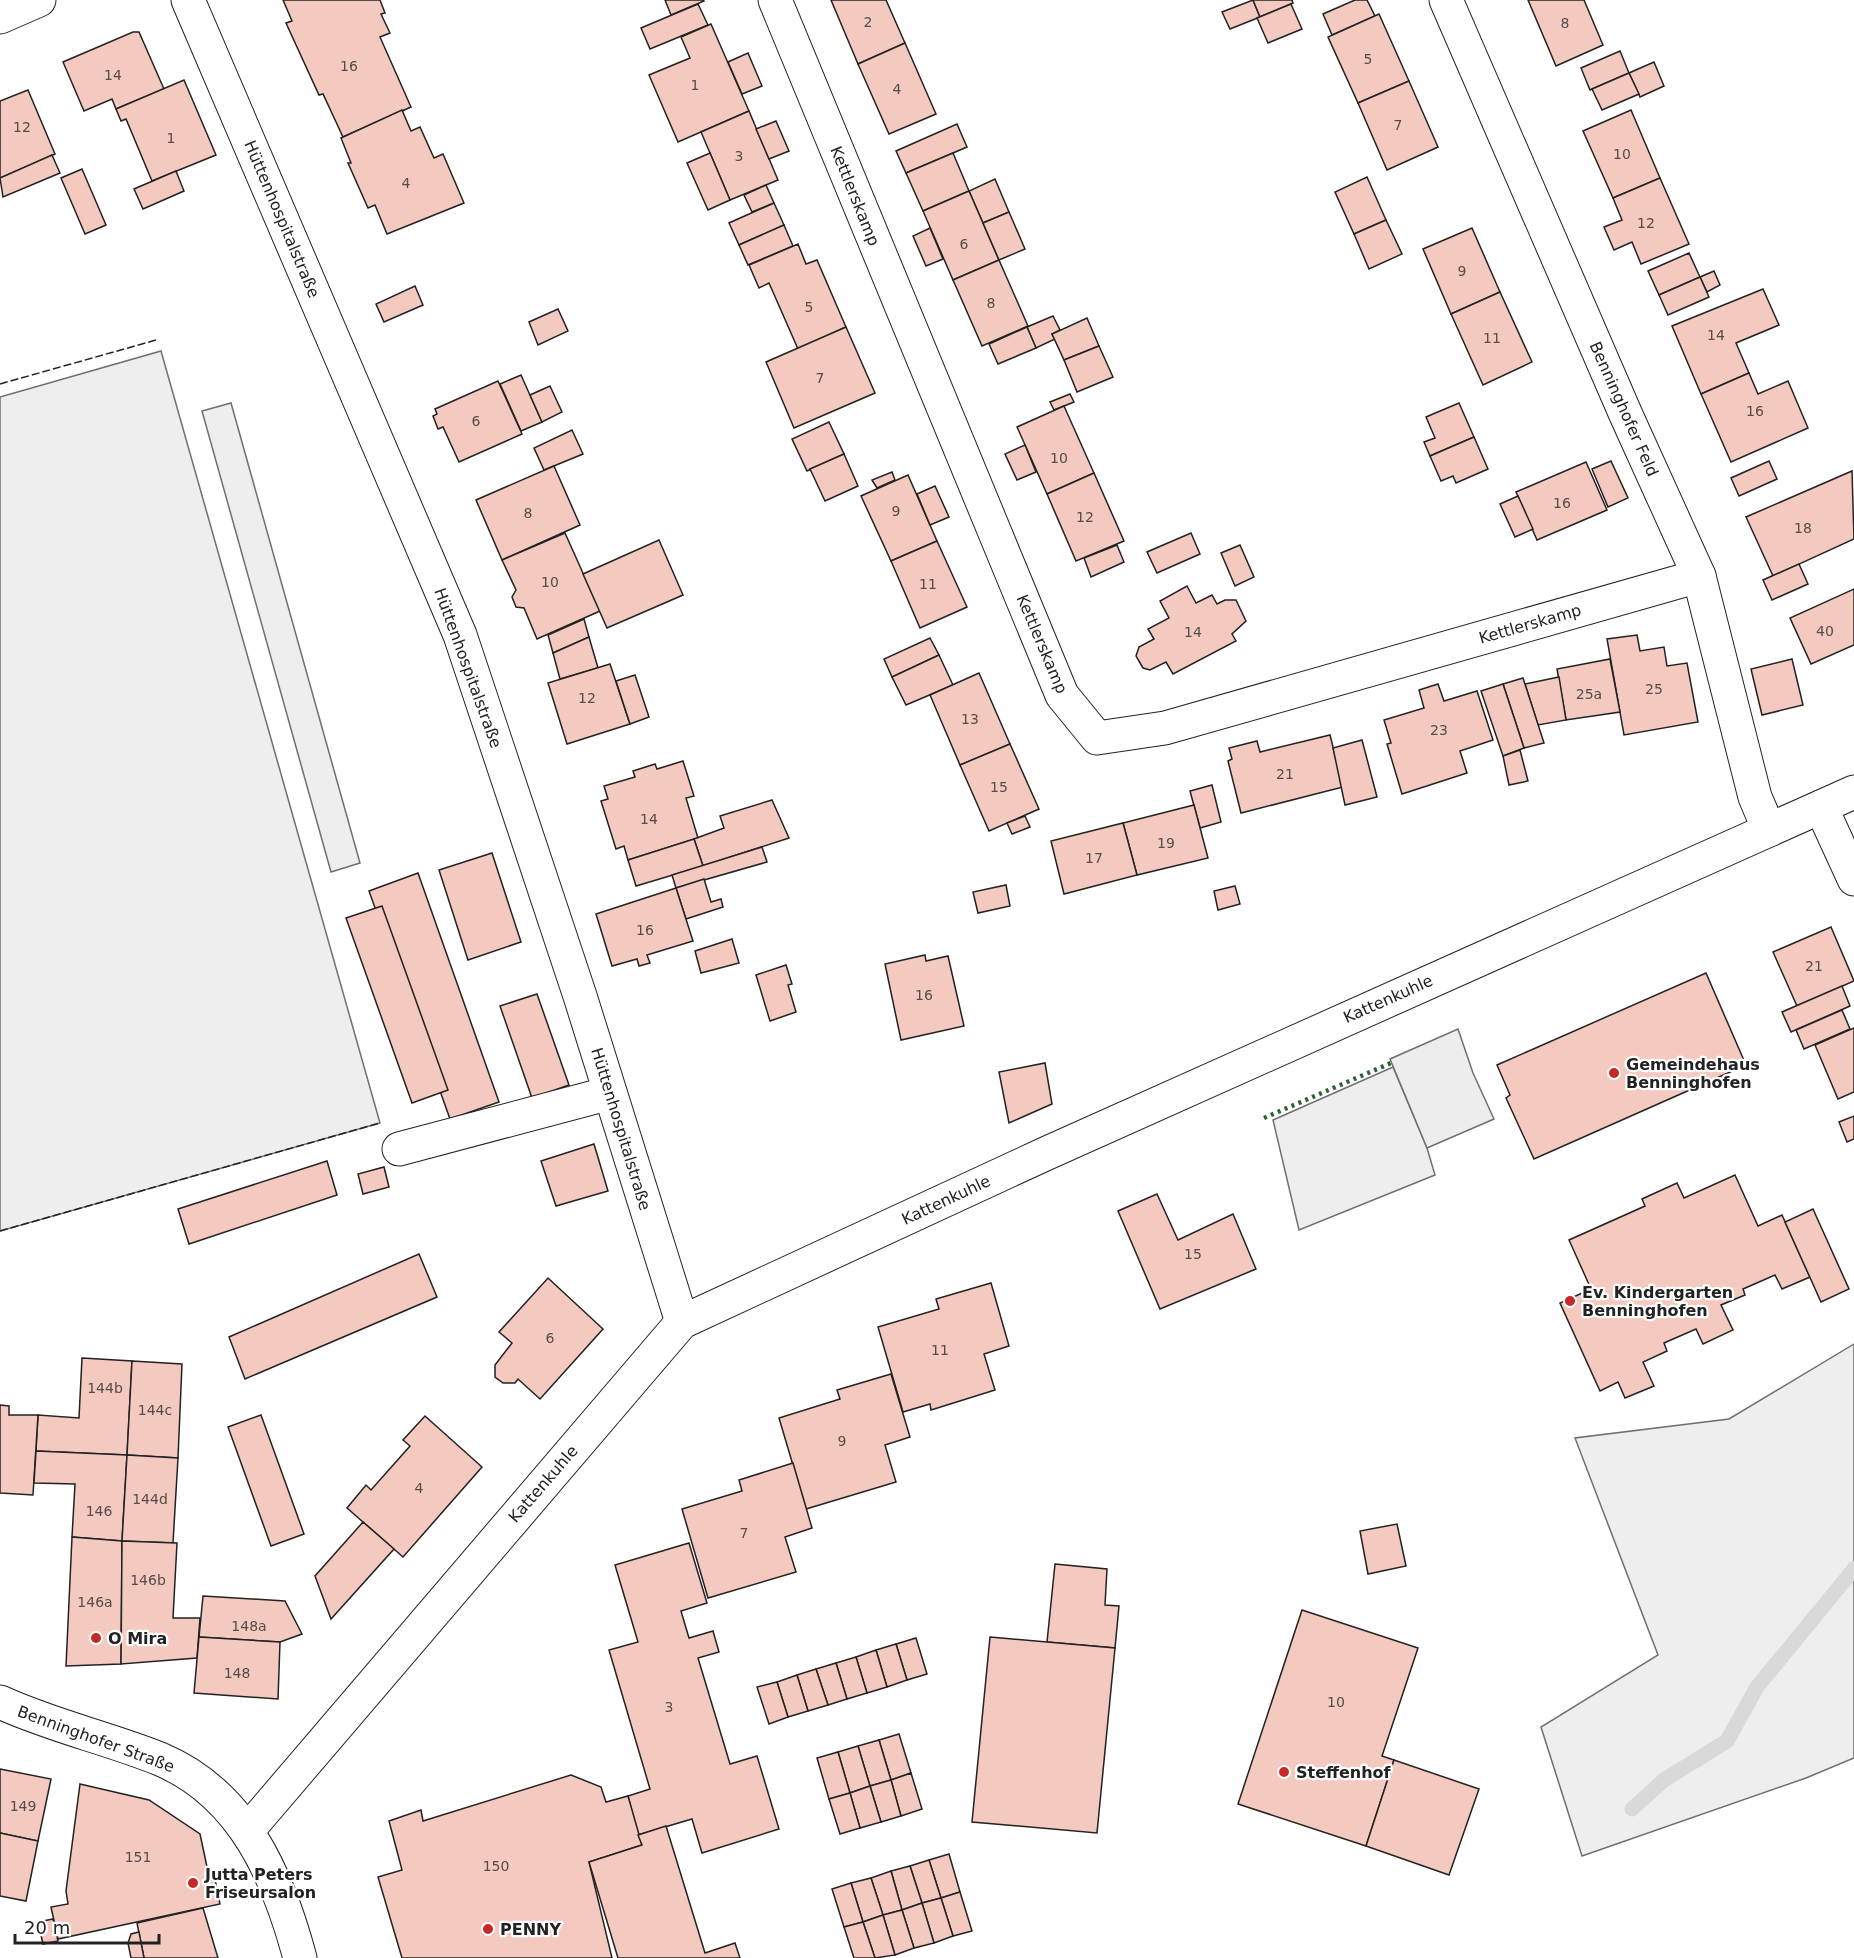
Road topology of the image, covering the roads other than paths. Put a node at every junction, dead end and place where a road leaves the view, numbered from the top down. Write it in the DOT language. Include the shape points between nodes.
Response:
graph roads {
  1 [pos="39,0"];
  2 [pos="188,0"];
  3 [pos="774,0"];
  4 [pos="1446,0"];
  5 [pos="0,17"];
  6 [pos="1699,576"];
  7 [pos="1854,792"];
  8 [pos="1821,807"];
  9 [pos="1770,830"];
  10 [pos="1854,879"];
  11 [pos="610,1093"];
  12 [pos="399,1149"];
  13 [pos="682,1322"];
  14 [pos="0,1702"];
  15 [pos="248,1830"];
  16 [pos="300,1958"];
  1 -- 5 [label="street"];
  2 -- 11 [label="street, Hüttenhospitalstraße" via="460,634"];
  3 -- 6 [label="street, Kettlerskamp" via="1062,695 1098,738 1165,728"];
  4 -- 6 [label="street, Benninghofer Feld"];
  6 -- 9 [label="street, Benninghofer Feld" via="1755,797"];
  7 -- 8 [label="street, Kattenkuhle"];
  8 -- 9 [label="street, Kattenkuhle"];
  8 -- 10 [label="street"];
  9 -- 13 [label="street, Kattenkuhle" via="1088,1134"];
  11 -- 12 [label="street"];
  11 -- 13 [label="street, Hüttenhospitalstraße"];
  13 -- 15 [label="street, Kattenkuhle"];
  14 -- 15 [label="street, Benninghofer Straße" via="161,1760 196,1778"];
  15 -- 16 [label="street, Benninghofer Straße" via="269,1866"];
}
